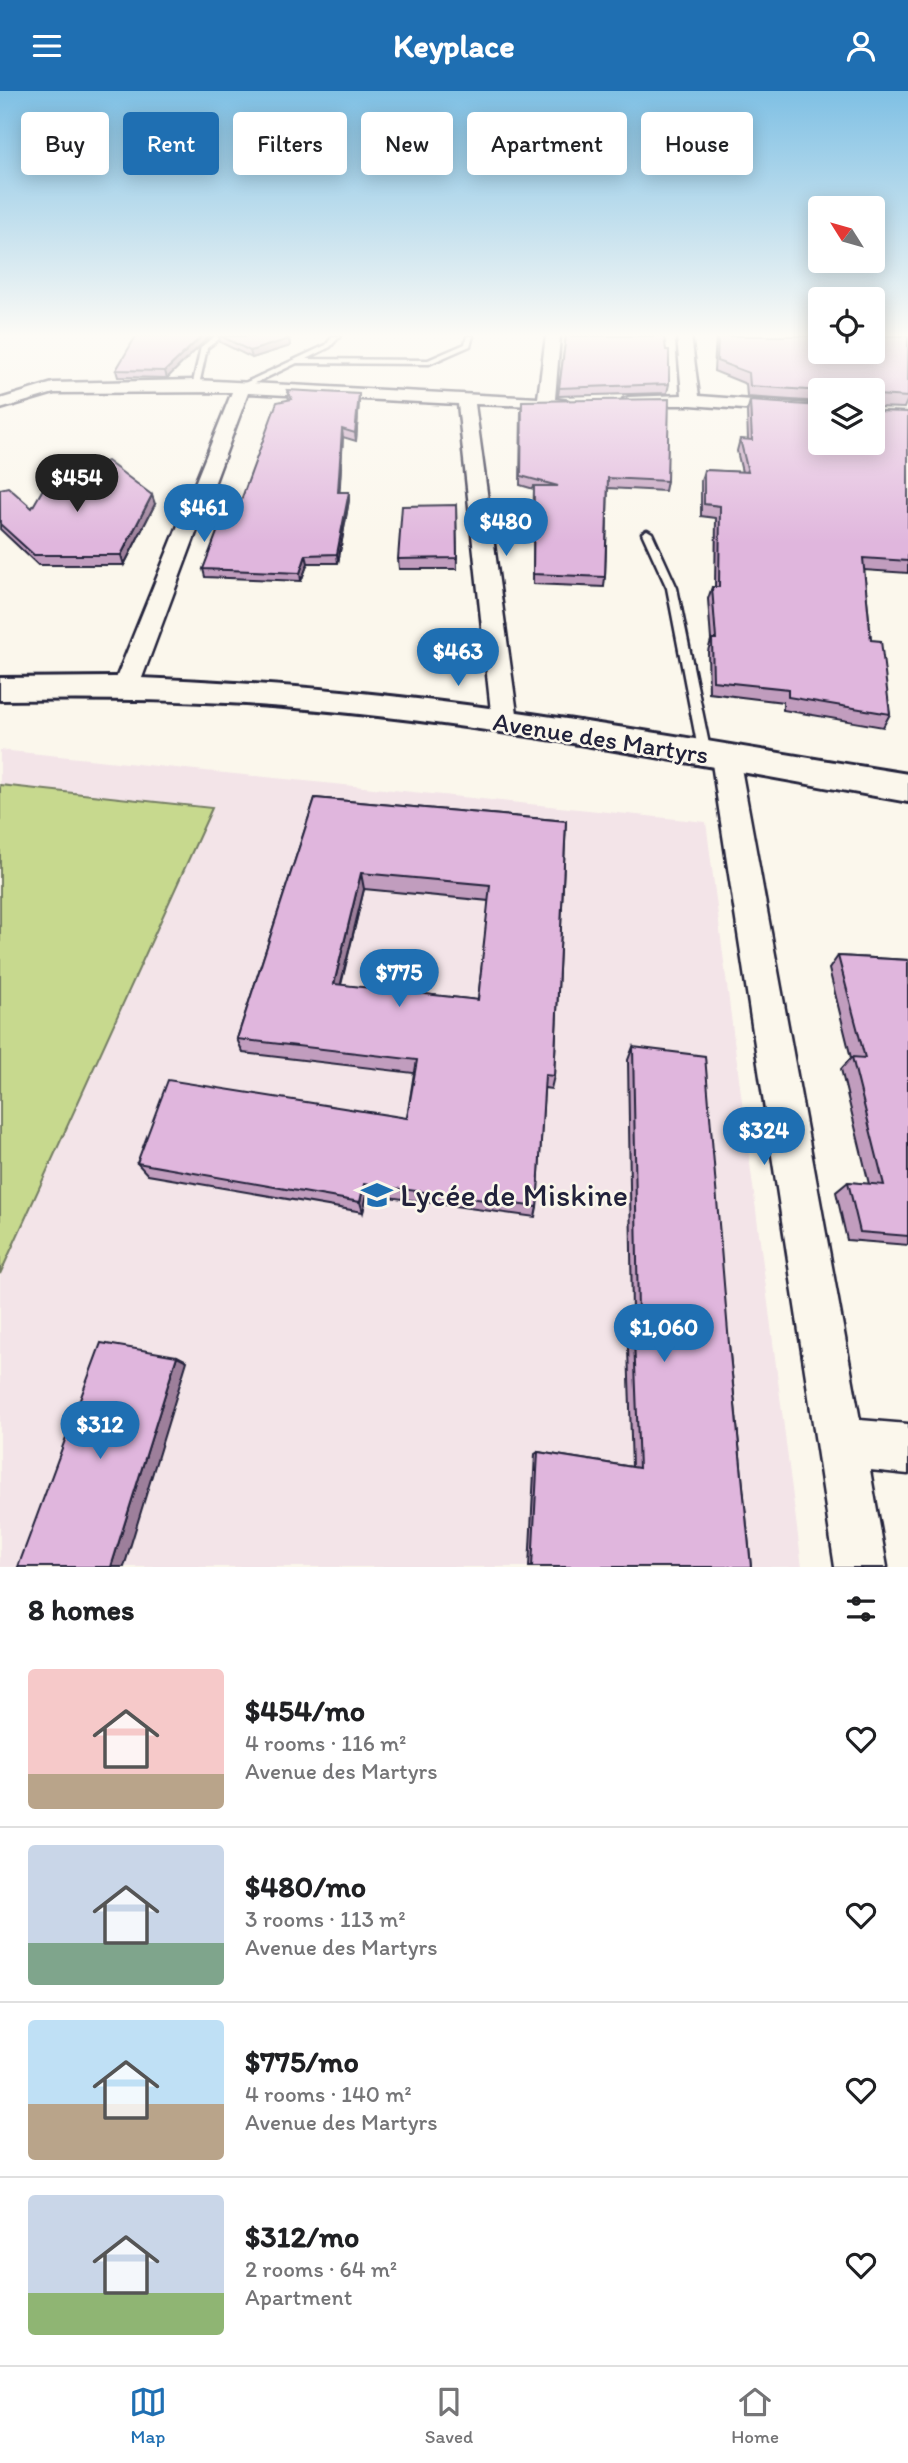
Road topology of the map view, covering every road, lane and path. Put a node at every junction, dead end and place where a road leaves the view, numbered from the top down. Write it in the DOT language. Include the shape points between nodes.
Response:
graph roads {
  1 [pos="15,405"];
  2 [pos="235,405"];
  3 [pos="467,405"];
  4 [pos="754,405"];
  5 [pos="808,409"];
  6 [pos="0,423"];
  7 [pos="647,533"];
  8 [pos="126,686"];
  9 [pos="2,692"];
  10 [pos="505,721"];
  11 [pos="715,756"];
  12 [pos="908,787"];
  13 [pos="842,1443"];
  14 [pos="908,1449"];
  15 [pos="861,1567"];
  1 -- 6 [label="street"];
  2 -- 8 [label="street"];
  3 -- 10 [label="street"];
  4 -- 5 [label="street"];
  7 -- 11 [label="lane" via="672,588"];
  8 -- 9 [label="main road, Avenue des Martyrs"];
  8 -- 10 [label="main road, Avenue des Martyrs" via="248,693"];
  10 -- 11 [label="main road, Avenue des Martyrs"];
  11 -- 12 [label="main road, Avenue des Martyrs"];
  11 -- 13 [label="street"];
  13 -- 14 [label="street"];
  13 -- 15 [label="street"];
}
